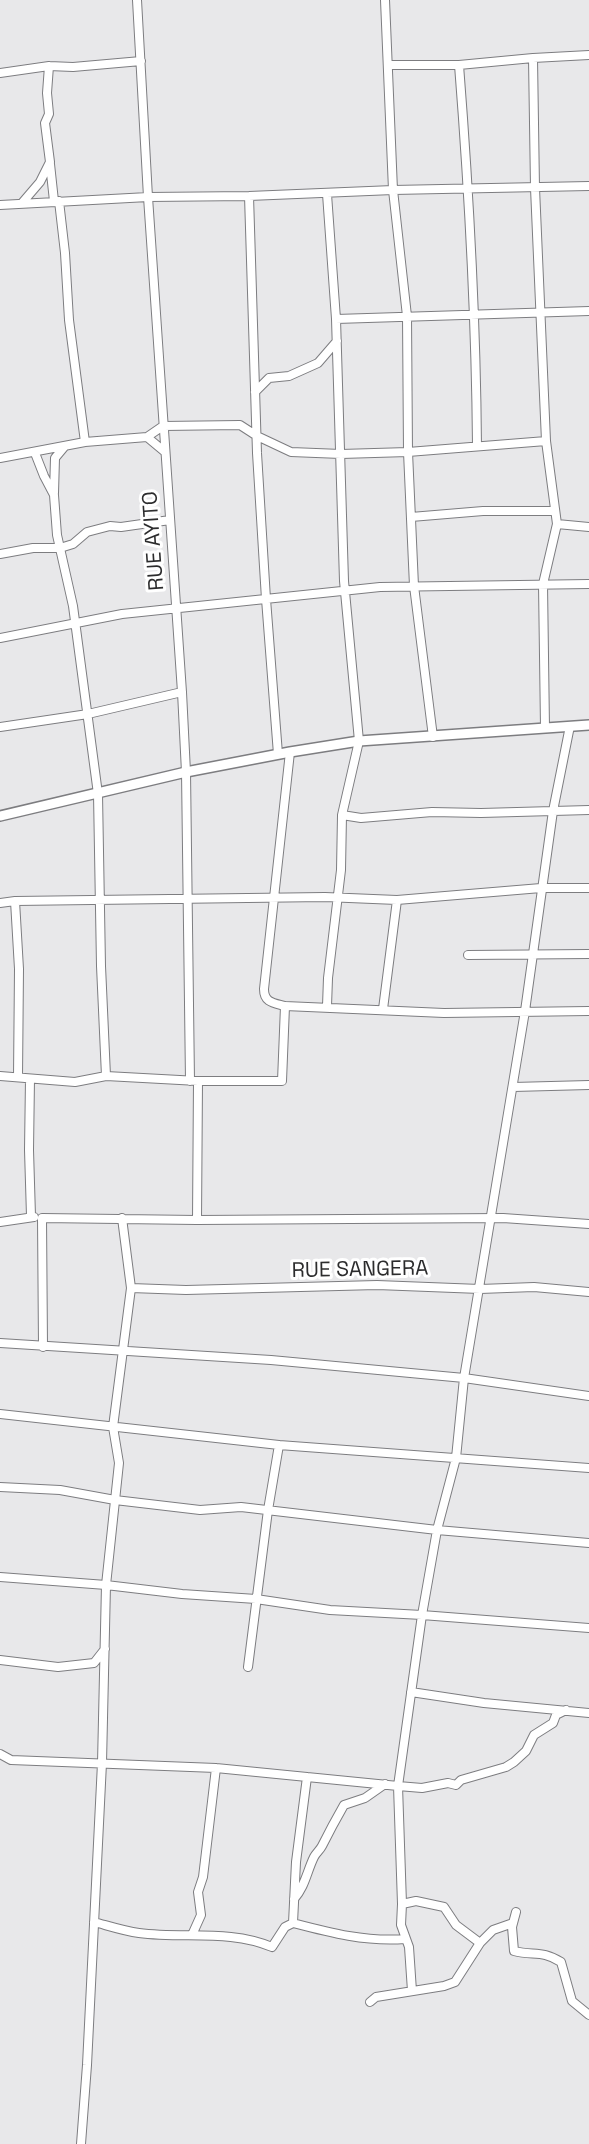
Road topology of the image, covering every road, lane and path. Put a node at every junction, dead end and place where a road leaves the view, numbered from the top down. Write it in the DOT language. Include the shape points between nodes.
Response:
graph roads {
  1 [pos="137,0"];
  2 [pos="385,0"];
  3 [pos="589,55"];
  4 [pos="533,58"];
  5 [pos="141,61"];
  6 [pos="388,65"];
  7 [pos="459,65"];
  8 [pos="49,66"];
  9 [pos="0,73"];
  10 [pos="50,162"];
  11 [pos="589,186"];
  12 [pos="535,188"];
  13 [pos="393,190"];
  14 [pos="469,190"];
  15 [pos="327,194"];
  16 [pos="249,196"];
  17 [pos="148,197"];
  18 [pos="56,201"];
  19 [pos="22,203"];
  20 [pos="0,205"];
  21 [pos="589,311"];
  22 [pos="542,314"];
  23 [pos="475,315"];
  24 [pos="407,316"];
  25 [pos="336,319"];
  26 [pos="337,341"];
  27 [pos="255,392"];
  28 [pos="163,426"];
  29 [pos="257,436"];
  30 [pos="147,437"];
  31 [pos="546,441"];
  32 [pos="85,442"];
  33 [pos="66,446"];
  34 [pos="477,446"];
  35 [pos="165,452"];
  36 [pos="408,452"];
  37 [pos="35,453"];
  38 [pos="341,454"];
  39 [pos="0,458"];
  40 [pos="54,495"];
  41 [pos="554,511"];
  42 [pos="411,517"];
  43 [pos="170,520"];
  44 [pos="557,524"];
  45 [pos="589,527"];
  46 [pos="60,548"];
  47 [pos="0,554"];
  48 [pos="543,584"];
  49 [pos="589,584"];
  50 [pos="414,586"];
  51 [pos="344,591"];
  52 [pos="266,599"];
  53 [pos="177,607"];
  54 [pos="74,624"];
  55 [pos="0,638"];
  56 [pos="182,692"];
  57 [pos="88,714"];
  58 [pos="589,725"];
  59 [pos="570,726"];
  60 [pos="0,727"];
  61 [pos="544,728"];
  62 [pos="433,737"];
  63 [pos="359,741"];
  64 [pos="290,752"];
  65 [pos="278,754"];
  66 [pos="186,772"];
  67 [pos="98,794"];
  68 [pos="589,810"];
  69 [pos="553,811"];
  70 [pos="342,815"];
  71 [pos="0,816"];
  72 [pos="541,888"];
  73 [pos="589,888"];
  74 [pos="273,897"];
  75 [pos="337,897"];
  76 [pos="188,898"];
  77 [pos="397,900"];
  78 [pos="15,901"];
  79 [pos="101,901"];
  80 [pos="0,903"];
  81 [pos="589,954"];
  82 [pos="468,955"];
  83 [pos="532,955"];
  84 [pos="285,1006"];
  85 [pos="327,1006"];
  86 [pos="383,1009"];
  87 [pos="525,1011"];
  88 [pos="589,1011"];
  89 [pos="0,1076"];
  90 [pos="106,1076"];
  91 [pos="18,1077"];
  92 [pos="30,1079"];
  93 [pos="194,1081"];
  94 [pos="589,1085"];
  95 [pos="513,1087"];
  96 [pos="31,1216"];
  97 [pos="42,1218"];
  98 [pos="122,1218"];
  99 [pos="491,1218"];
  100 [pos="197,1220"];
  101 [pos="0,1222"];
  102 [pos="589,1224"];
  103 [pos="131,1288"];
  104 [pos="480,1289"];
  105 [pos="589,1292"];
  106 [pos="0,1343"];
  107 [pos="43,1347"];
  108 [pos="121,1352"];
  109 [pos="464,1378"];
  110 [pos="589,1396"];
  111 [pos="0,1414"];
  112 [pos="113,1427"];
  113 [pos="279,1445"];
  114 [pos="456,1458"];
  115 [pos="589,1468"];
  116 [pos="0,1488"];
  117 [pos="115,1500"];
  118 [pos="268,1509"];
  119 [pos="437,1530"];
  120 [pos="589,1543"];
  121 [pos="0,1577"];
  122 [pos="106,1585"];
  123 [pos="256,1599"];
  124 [pos="422,1615"];
  125 [pos="589,1628"];
  126 [pos="105,1649"];
  127 [pos="0,1660"];
  128 [pos="248,1667"];
  129 [pos="411,1692"];
  130 [pos="566,1710"];
  131 [pos="589,1713"];
  132 [pos="0,1754"];
  133 [pos="102,1763"];
  134 [pos="216,1768"];
  135 [pos="308,1777"];
  136 [pos="385,1784"];
  137 [pos="398,1786"];
  138 [pos="294,1899"];
  139 [pos="402,1904"];
  140 [pos="516,1912"];
  141 [pos="94,1922"];
  142 [pos="293,1923"];
  143 [pos="513,1923"];
  144 [pos="192,1935"];
  145 [pos="405,1939"];
  146 [pos="480,1943"];
  147 [pos="412,1990"];
  148 [pos="370,2002"];
  149 [pos="589,2015"];
  150 [pos="81,2144"];
  1 -- 5 [label="street, RUE AYITO"];
  2 -- 6 [label="street"];
  3 -- 4 [label="street"];
  4 -- 7 [label="street"];
  4 -- 12 [label="street"];
  5 -- 8 [label="street"];
  5 -- 17 [label="street, RUE AYITO"];
  6 -- 7 [label="street"];
  6 -- 13 [label="street"];
  7 -- 14 [label="street"];
  8 -- 9 [label="street"];
  8 -- 10 [label="street" via="45,123"];
  10 -- 18 [label="street"];
  10 -- 19 [label="street" via="40,182"];
  11 -- 12 [label="street"];
  12 -- 14 [label="street"];
  12 -- 22 [label="street"];
  13 -- 14 [label="street"];
  13 -- 15 [label="street"];
  13 -- 24 [label="street"];
  14 -- 23 [label="street"];
  15 -- 16 [label="street"];
  15 -- 25 [label="street"];
  16 -- 17 [label="street"];
  16 -- 27 [label="street"];
  17 -- 18 [label="street"];
  17 -- 28 [label="street, RUE AYITO"];
  18 -- 19 [label="street"];
  18 -- 32 [label="street"];
  19 -- 20 [label="street"];
  21 -- 22 [label="street"];
  22 -- 23 [label="street"];
  22 -- 31 [label="street"];
  23 -- 24 [label="street"];
  23 -- 34 [label="street"];
  24 -- 25 [label="street"];
  24 -- 36 [label="street"];
  25 -- 26 [label="street"];
  26 -- 27 [label="street" via="318,363 289,376 269,378"];
  26 -- 38 [label="street"];
  27 -- 29 [label="street"];
  28 -- 29 [label="street" via="240,425"];
  28 -- 30 [label="street"];
  28 -- 35 [label="street, RUE AYITO"];
  29 -- 38 [label="street" via="291,452"];
  29 -- 52 [label="street"];
  30 -- 32 [label="street"];
  30 -- 35 [label="street"];
  31 -- 34 [label="street"];
  31 -- 41 [label="street"];
  32 -- 33 [label="street"];
  33 -- 37 [label="street"];
  33 -- 40 [label="street" via="55,458"];
  34 -- 36 [label="street"];
  35 -- 43 [label="street, RUE AYITO"];
  36 -- 38 [label="street"];
  36 -- 42 [label="street"];
  37 -- 39 [label="street"];
  37 -- 40 [label="street"];
  38 -- 51 [label="street"];
  40 -- 46 [label="street"];
  41 -- 42 [label="street"];
  41 -- 44 [label="street"];
  42 -- 50 [label="street"];
  43 -- 46 [label="street" via="110,526 87,532 73,544"];
  43 -- 53 [label="street, RUE AYITO"];
  44 -- 45 [label="street"];
  44 -- 48 [label="street"];
  46 -- 47 [label="street"];
  46 -- 54 [label="street"];
  48 -- 49 [label="street"];
  48 -- 50 [label="street"];
  48 -- 61 [label="street"];
  50 -- 51 [label="street"];
  50 -- 62 [label="street"];
  51 -- 52 [label="street"];
  51 -- 63 [label="street"];
  52 -- 53 [label="street"];
  52 -- 65 [label="street"];
  53 -- 54 [label="street"];
  53 -- 56 [label="street, RUE AYITO"];
  54 -- 55 [label="street"];
  54 -- 57 [label="street"];
  56 -- 57 [label="street"];
  56 -- 66 [label="street, RUE AYITO"];
  57 -- 60 [label="street"];
  57 -- 67 [label="street"];
  58 -- 59 [label="street"];
  59 -- 61 [label="street"];
  59 -- 69 [label="street"];
  61 -- 62 [label="street"];
  62 -- 63 [label="street"];
  63 -- 64 [label="street"];
  63 -- 70 [label="street"];
  64 -- 65 [label="street"];
  64 -- 74 [label="street"];
  65 -- 66 [label="street"];
  66 -- 67 [label="street"];
  66 -- 76 [label="street, RUE AYITO"];
  67 -- 71 [label="street"];
  67 -- 79 [label="street"];
  68 -- 69 [label="street"];
  69 -- 70 [label="street" via="432,812 362,818"];
  69 -- 72 [label="street"];
  70 -- 75 [label="street" via="342,870"];
  72 -- 73 [label="street"];
  72 -- 77 [label="street"];
  72 -- 83 [label="street"];
  74 -- 75 [label="street"];
  74 -- 76 [label="street"];
  74 -- 84 [label="street" via="264,997"];
  75 -- 77 [label="street"];
  75 -- 85 [label="street"];
  76 -- 79 [label="street"];
  76 -- 93 [label="street, RUE AYITO"];
  77 -- 86 [label="street"];
  78 -- 79 [label="street"];
  78 -- 80 [label="street"];
  78 -- 91 [label="street"];
  79 -- 90 [label="street"];
  81 -- 83 [label="street"];
  82 -- 83 [label="street"];
  83 -- 87 [label="street"];
  84 -- 85 [label="street"];
  84 -- 93 [label="street" via="282,1081"];
  85 -- 86 [label="street"];
  86 -- 87 [label="street" via="444,1013"];
  87 -- 88 [label="street"];
  87 -- 95 [label="street"];
  89 -- 91 [label="street"];
  90 -- 92 [label="street" via="75,1082"];
  90 -- 93 [label="street"];
  91 -- 92 [label="street"];
  92 -- 96 [label="street"];
  93 -- 100 [label="street, RUE AYITO"];
  94 -- 95 [label="street"];
  95 -- 99 [label="street"];
  96 -- 97 [label="street"];
  96 -- 101 [label="street"];
  97 -- 98 [label="street"];
  97 -- 107 [label="street"];
  98 -- 100 [label="street"];
  98 -- 103 [label="street"];
  99 -- 100 [label="street"];
  99 -- 102 [label="street"];
  99 -- 104 [label="street"];
  103 -- 104 [label="street, RUE SANGERA" via="376,1285"];
  103 -- 108 [label="street"];
  104 -- 105 [label="street, RUE SANGERA" via="534,1287"];
  104 -- 109 [label="street"];
  106 -- 107 [label="street"];
  107 -- 108 [label="street"];
  108 -- 109 [label="street" via="271,1360"];
  108 -- 112 [label="street"];
  109 -- 110 [label="street"];
  109 -- 114 [label="street"];
  111 -- 112 [label="street"];
  112 -- 113 [label="street"];
  112 -- 117 [label="street" via="119,1463"];
  113 -- 114 [label="street"];
  113 -- 118 [label="street"];
  114 -- 115 [label="street"];
  114 -- 119 [label="street"];
  116 -- 117 [label="street" via="60,1490"];
  117 -- 118 [label="street" via="200,1510"];
  117 -- 122 [label="street"];
  118 -- 119 [label="street"];
  118 -- 123 [label="street"];
  119 -- 120 [label="street"];
  119 -- 124 [label="street"];
  121 -- 122 [label="street"];
  122 -- 123 [label="street"];
  122 -- 126 [label="street"];
  123 -- 124 [label="street" via="330,1610"];
  123 -- 128 [label="street"];
  124 -- 125 [label="street"];
  124 -- 129 [label="street"];
  126 -- 127 [label="street" via="94,1663 58,1667"];
  126 -- 133 [label="street"];
  129 -- 130 [label="street"];
  129 -- 137 [label="street"];
  130 -- 131 [label="street"];
  130 -- 137 [label="street" via="534,1735 526,1751 506,1767 456,1785"];
  132 -- 133 [label="street" via="11,1760"];
  133 -- 134 [label="street"];
  133 -- 141 [label="street"];
  134 -- 135 [label="street"];
  134 -- 144 [label="street" via="198,1892 201,1915"];
  135 -- 136 [label="street"];
  135 -- 138 [label="street"];
  136 -- 137 [label="street"];
  136 -- 138 [label="street" via="365,1798 345,1805"];
  137 -- 139 [label="street"];
  138 -- 142 [label="street"];
  139 -- 145 [label="street"];
  139 -- 146 [label="street" via="417,1901 444,1907 456,1925"];
  140 -- 143 [label="street"];
  141 -- 144 [label="street" via="139,1933"];
  141 -- 150 [label="street"];
  142 -- 144 [label="street" via="285,1927 272,1947 256,1940"];
  142 -- 145 [label="street" via="345,1937"];
  143 -- 146 [label="street" via="493,1930"];
  143 -- 149 [label="street" via="514,1951 541,1953 561,1962 572,2001"];
  145 -- 147 [label="street" via="410,1947"];
  146 -- 147 [label="street" via="455,1982"];
  147 -- 148 [label="street" via="376,1997"];
}
